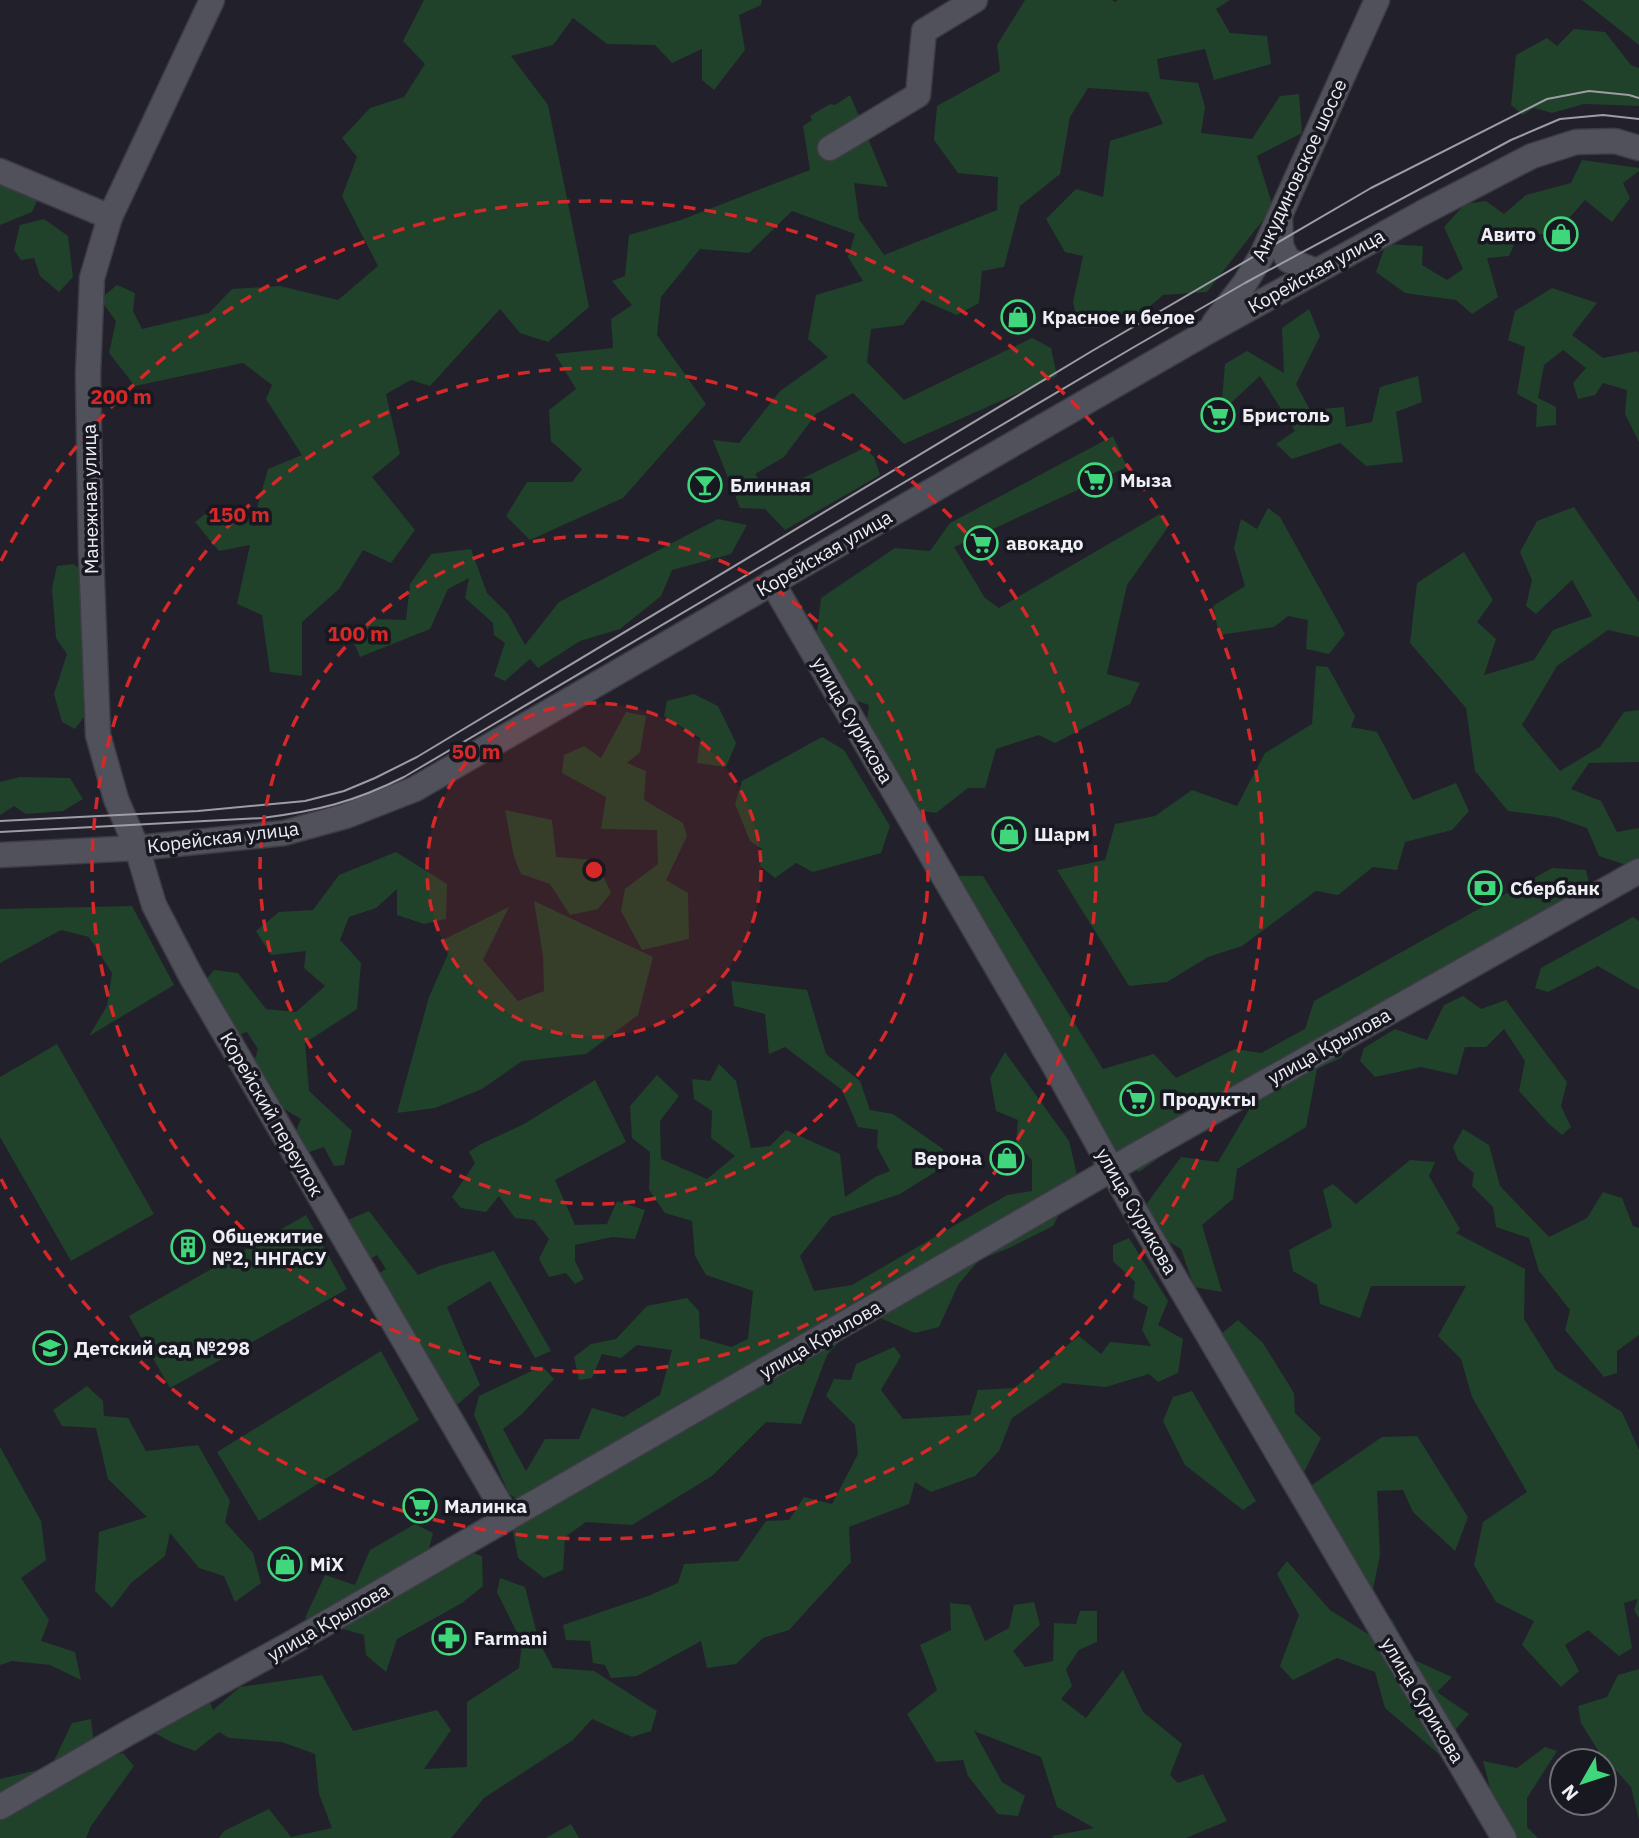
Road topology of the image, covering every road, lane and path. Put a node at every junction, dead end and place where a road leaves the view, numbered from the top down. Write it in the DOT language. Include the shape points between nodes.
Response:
graph roads {
  1 [pos="212,0"];
  2 [pos="975,0"];
  3 [pos="1377,0"];
  4 [pos="830,148"];
  5 [pos="1639,148"];
  6 [pos="0,171"];
  7 [pos="1280,215"];
  8 [pos="110,217"];
  9 [pos="1316,271"];
  10 [pos="1207,331"];
  11 [pos="772,582"];
  12 [pos="137,848"];
  13 [pos="0,855"];
  14 [pos="1639,871"];
  15 [pos="1113,1169"];
  16 [pos="508,1518"];
  17 [pos="0,1807"];
  18 [pos="1504,1838"];
  1 -- 8 [label="street, Манежная улица"];
  2 -- 4 [label="street" via="924,31 918,95"];
  3 -- 7 [label="street, Анкудиновское шоссе"];
  5 -- 9 [label="street, Корейская улица" via="1615,141 1576,142 1532,156"];
  6 -- 8 [label="street"];
  7 -- 9 [label="street" via="1281,246 1288,260"];
  7 -- 10 [label="street, Анкудиновское шоссе" via="1245,283"];
  8 -- 12 [label="street, Манежная улица" via="92,278 88,374 94,638 99,735 116,799"];
  9 -- 10 [label="street, Корейская улица"];
  10 -- 11 [label="street, Корейская улица"];
  11 -- 12 [label="street, Корейская улица" via="415,789 346,816 284,833"];
  11 -- 15 [label="street, улица Сурикова"];
  12 -- 13 [label="street, Корейская улица"];
  12 -- 16 [label="street, Корейский переулок" via="154,905 191,976"];
  14 -- 15 [label="street, улица Крылова"];
  15 -- 16 [label="street, улица Крылова"];
  15 -- 18 [label="street, улица Сурикова"];
  16 -- 17 [label="street, улица Крылова"];
}
